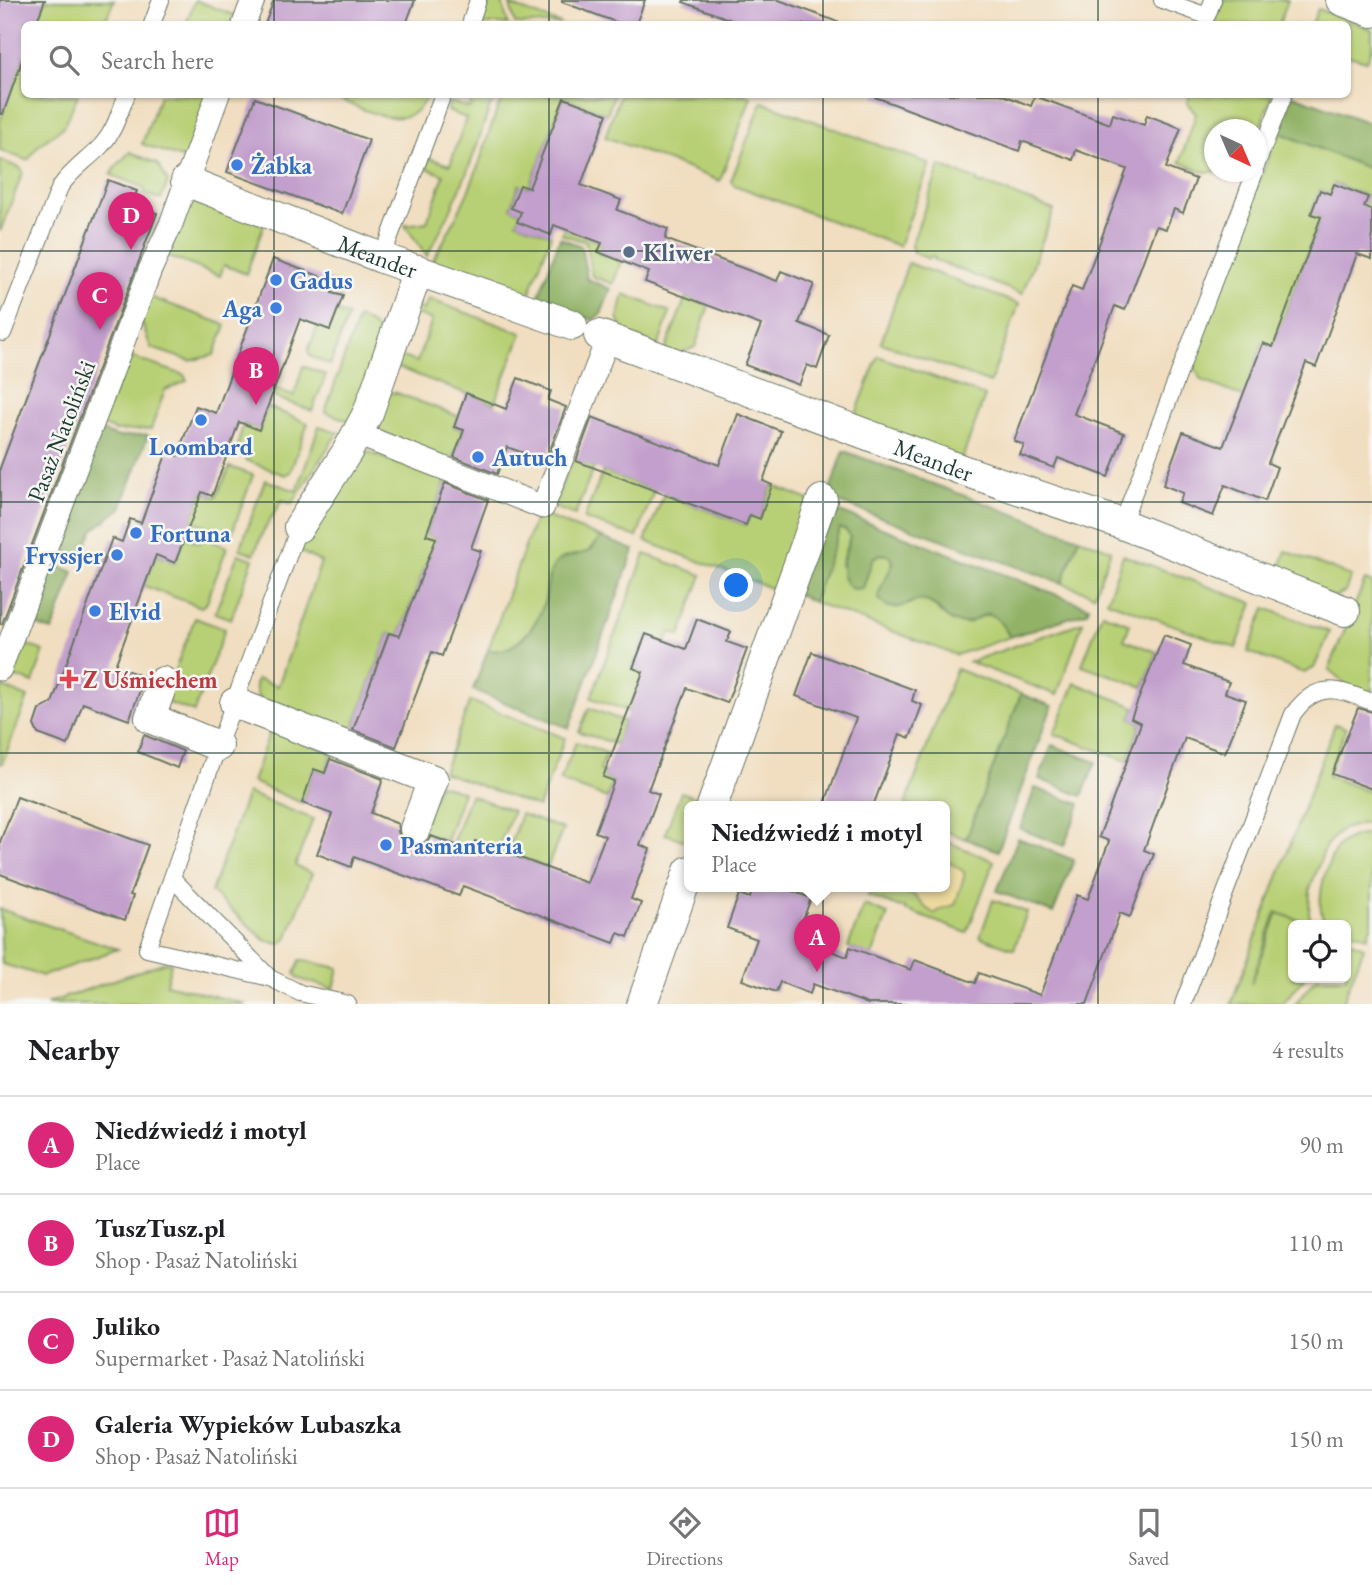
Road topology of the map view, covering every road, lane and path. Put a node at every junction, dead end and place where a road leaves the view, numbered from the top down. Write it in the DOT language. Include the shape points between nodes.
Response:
graph roads {
  1 [pos="161,0"];
  2 [pos="253,0"];
  3 [pos="478,0"];
  4 [pos="1162,0"];
  5 [pos="1213,0"];
  6 [pos="1341,0"];
  7 [pos="1372,12"];
  8 [pos="153,21"];
  9 [pos="245,21"];
  10 [pos="471,21"];
  11 [pos="125,98"];
  12 [pos="217,98"];
  13 [pos="442,98"];
  14 [pos="1282,98"];
  15 [pos="1267,138"];
  16 [pos="186,181"];
  17 [pos="1251,182"];
  18 [pos="382,258"];
  19 [pos="418,270"];
  20 [pos="0,332"];
  21 [pos="593,332"];
  22 [pos="357,434"];
  23 [pos="822,500"];
  24 [pos="1122,524"];
  25 [pos="299,527"];
  26 [pos="1345,611"];
  27 [pos="0,669"];
  28 [pos="163,682"];
  29 [pos="1372,702"];
  30 [pos="235,703"];
  31 [pos="218,746"];
  32 [pos="714,801"];
  33 [pos="415,829"];
  34 [pos="173,879"];
  35 [pos="684,885"];
  36 [pos="270,978"];
  37 [pos="348,1004"];
  38 [pos="642,1004"];
  39 [pos="1182,1004"];
  1 -- 8 [label="lane"];
  2 -- 9 [label="street"];
  3 -- 10 [label="lane"];
  4 -- 5 [label="lane" via="1207,16"];
  6 -- 7 [label="street"];
  11 -- 20 [label="lane" via="109,135 60,187"];
  12 -- 16 [label="street, Pasaż Natoliński"];
  13 -- 18 [label="lane"];
  14 -- 15 [label="lane"];
  16 -- 18 [label="street, Meander"];
  16 -- 27 [label="street, Pasaż Natoliński"];
  17 -- 24 [label="lane"];
  18 -- 19 [label="street, Meander"];
  19 -- 21 [label="street, Meander"];
  19 -- 22 [label="street"];
  21 -- 22 [label="street" via="542,507"];
  21 -- 24 [label="street, Meander" via="965,471"];
  22 -- 25 [label="street"];
  23 -- 32 [label="street"];
  24 -- 26 [label="street, Meander"];
  25 -- 30 [label="lane"];
  28 -- 31 [label="street" via="150,718"];
  29 -- 39 [label="lane" via="1328,690 1312,694 1293,714"];
  30 -- 31 [label="lane"];
  30 -- 33 [label="street" via="433,780"];
  31 -- 34 [label="lane"];
  34 -- 36 [label="lane"];
  34 -- 36 [label="lane" via="147,949"];
  35 -- 38 [label="street"];
  36 -- 37 [label="lane" via="299,993"];
}
